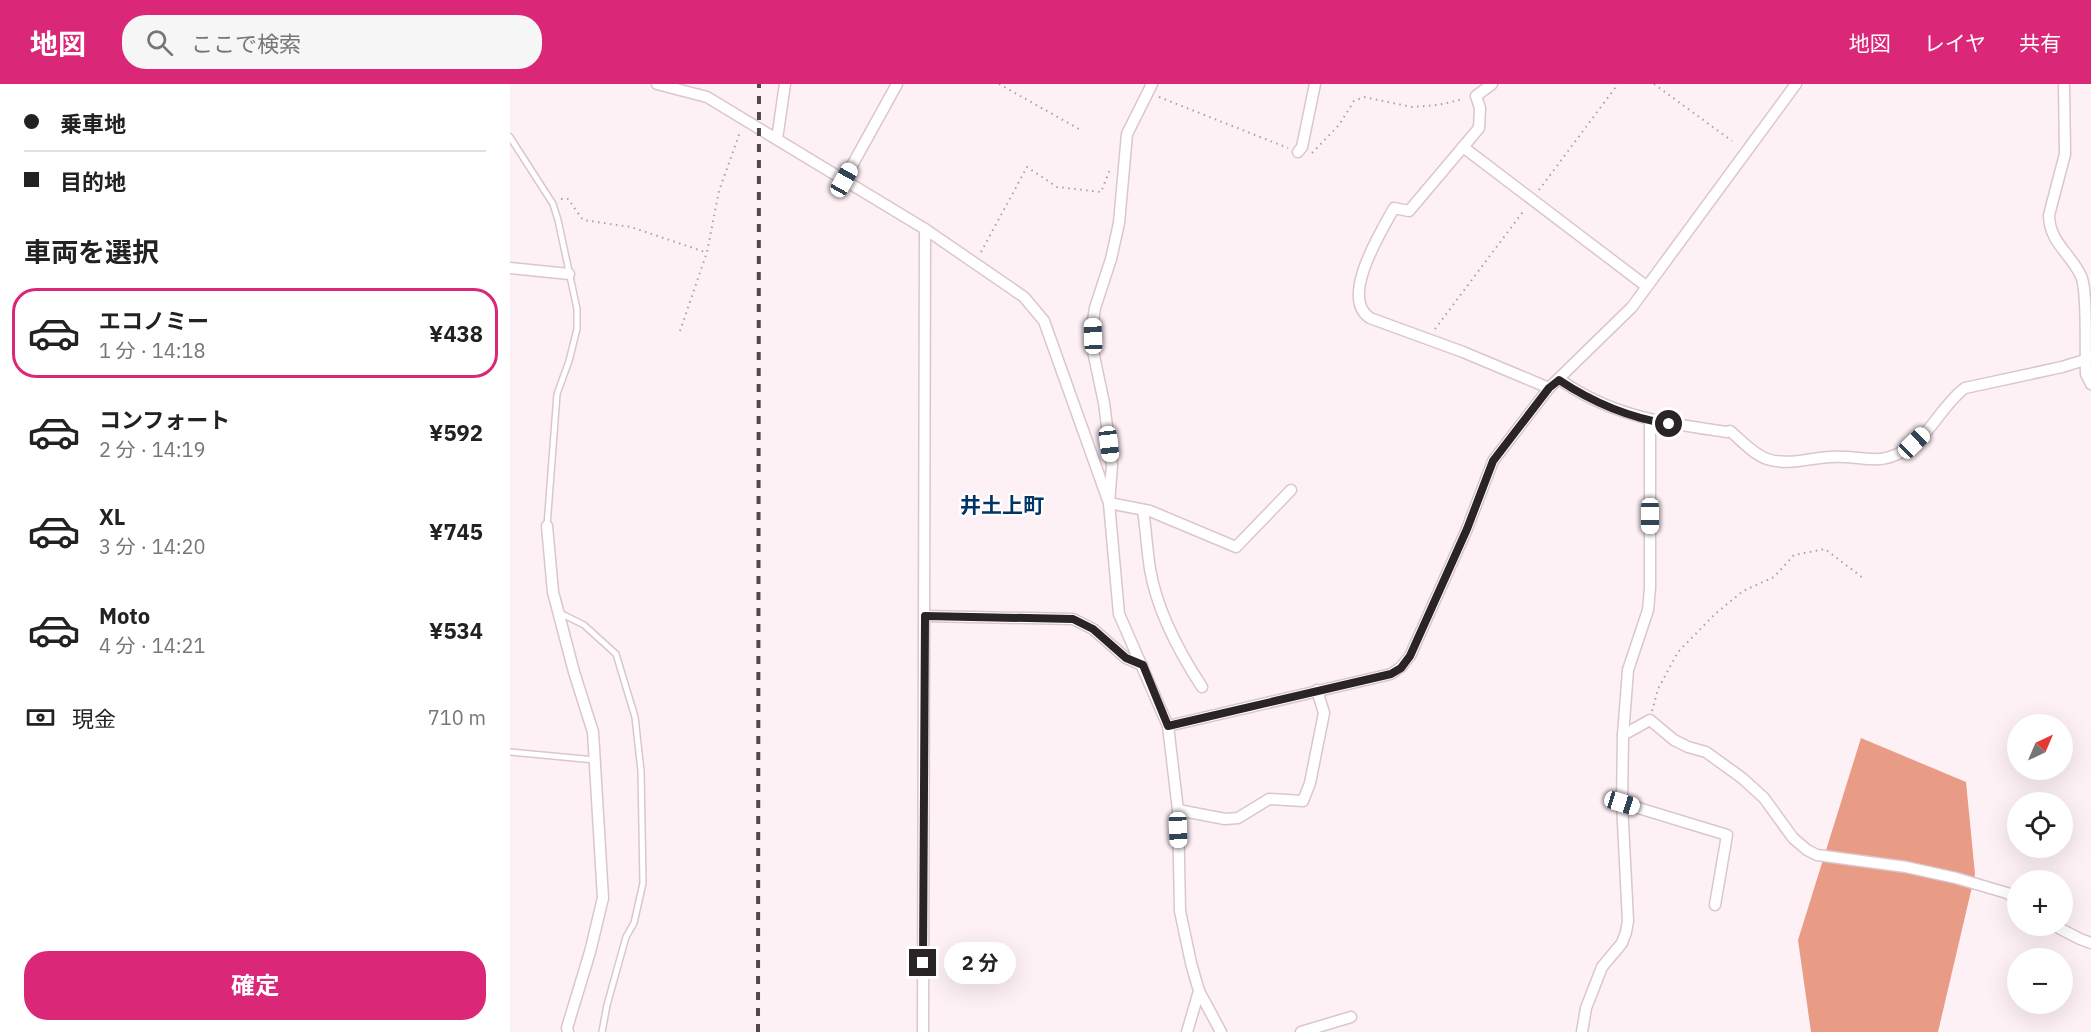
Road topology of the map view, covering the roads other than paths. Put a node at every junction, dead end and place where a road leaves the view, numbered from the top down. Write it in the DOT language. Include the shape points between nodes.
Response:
graph roads {
  1 [pos="657,84"];
  2 [pos="785,84"];
  3 [pos="897,84"];
  4 [pos="1152,84"];
  5 [pos="1315,84"];
  6 [pos="1492,84"];
  7 [pos="1796,84"];
  8 [pos="2064,84"];
  9 [pos="510,137"];
  10 [pos="777,139"];
  11 [pos="1463,147"];
  12 [pos="1298,152"];
  13 [pos="844,180"];
  14 [pos="925,229"];
  15 [pos="510,268"];
  16 [pos="569,274"];
  17 [pos="1646,286"];
  18 [pos="2088,360"];
  19 [pos="1559,380"];
  20 [pos="2091,384"];
  21 [pos="1549,388"];
  22 [pos="1650,421"];
  23 [pos="1291,490"];
  24 [pos="1109,504"];
  25 [pos="1143,510"];
  26 [pos="547,526"];
  27 [pos="558,613"];
  28 [pos="925,616"];
  29 [pos="1143,665"];
  30 [pos="1202,687"];
  31 [pos="1317,690"];
  32 [pos="1168,726"];
  33 [pos="1623,735"];
  34 [pos="510,752"];
  35 [pos="595,760"];
  36 [pos="1622,803"];
  37 [pos="1178,810"];
  38 [pos="2007,893"];
  39 [pos="1715,905"];
  40 [pos="2073,935"];
  41 [pos="2091,943"];
  42 [pos="1199,991"];
  43 [pos="1351,1017"];
  44 [pos="568,1032"];
  45 [pos="602,1032"];
  46 [pos="923,1032"];
  47 [pos="1187,1032"];
  48 [pos="1221,1032"];
  49 [pos="1301,1032"];
  50 [pos="1581,1032"];
  1 -- 10 [label="street" via="707,97"];
  2 -- 10 [label="street"];
  3 -- 13 [label="street"];
  4 -- 24 [label="street" via="1127,134 1119,223 1093,321 1112,465"];
  5 -- 12 [label="street"];
  6 -- 11 [label="street" via="1476,96 1479,128"];
  7 -- 17 [label="street"];
  8 -- 18 [label="street" via="2065,154 2049,226 2082,277"];
  9 -- 16 [label="lane" via="549,198 558,220"];
  10 -- 13 [label="street"];
  11 -- 17 [label="street"];
  11 -- 21 [label="street" via="1409,211 1394,208 1369,252 1357,298 1363,314 1370,318"];
  13 -- 14 [label="street"];
  14 -- 24 [label="street" via="1024,297 1044,321"];
  14 -- 28 [label="street"];
  15 -- 16 [label="street"];
  16 -- 26 [label="lane" via="577,328 557,394"];
  17 -- 19 [label="street" via="1632,307"];
  18 -- 20 [label="street" via="2086,374"];
  18 -- 22 [label="street" via="1965,388 1909,448 1874,460 1773,460 1755,453 1731,431"];
  19 -- 21 [label="street"];
  19 -- 22 [label="street" via="1590,399"];
  21 -- 31 [label="street" via="1493,461 1467,529 1405,662 1391,674"];
  22 -- 33 [label="street" via="1650,588 1648,610 1628,670"];
  23 -- 25 [label="street" via="1236,547"];
  24 -- 25 [label="street"];
  24 -- 29 [label="street" via="1119,614"];
  25 -- 30 [label="street" via="1150,571 1161,609"];
  26 -- 27 [label="street"];
  27 -- 35 [label="street" via="593,732"];
  27 -- 45 [label="lane" via="584,625 616,654 635,717 643,883"];
  28 -- 29 [label="street" via="1073,619 1093,629 1126,658"];
  28 -- 46 [label="street"];
  29 -- 32 [label="street"];
  31 -- 32 [label="street"];
  31 -- 37 [label="street" via="1324,713 1303,801 1269,799 1232,819"];
  32 -- 37 [label="street"];
  33 -- 36 [label="street"];
  33 -- 38 [label="street" via="1650,720 1674,740 1712,756 1757,790 1793,838 1807,850 1826,857 1906,867"];
  34 -- 35 [label="lane"];
  35 -- 44 [label="street" via="603,898"];
  36 -- 39 [label="street" via="1727,835"];
  36 -- 50 [label="street" via="1626,933 1598,975"];
  37 -- 42 [label="street" via="1180,910"];
  40 -- 41 [label="street"];
  42 -- 47 [label="street"];
  42 -- 48 [label="street"];
  43 -- 49 [label="street"];
}
